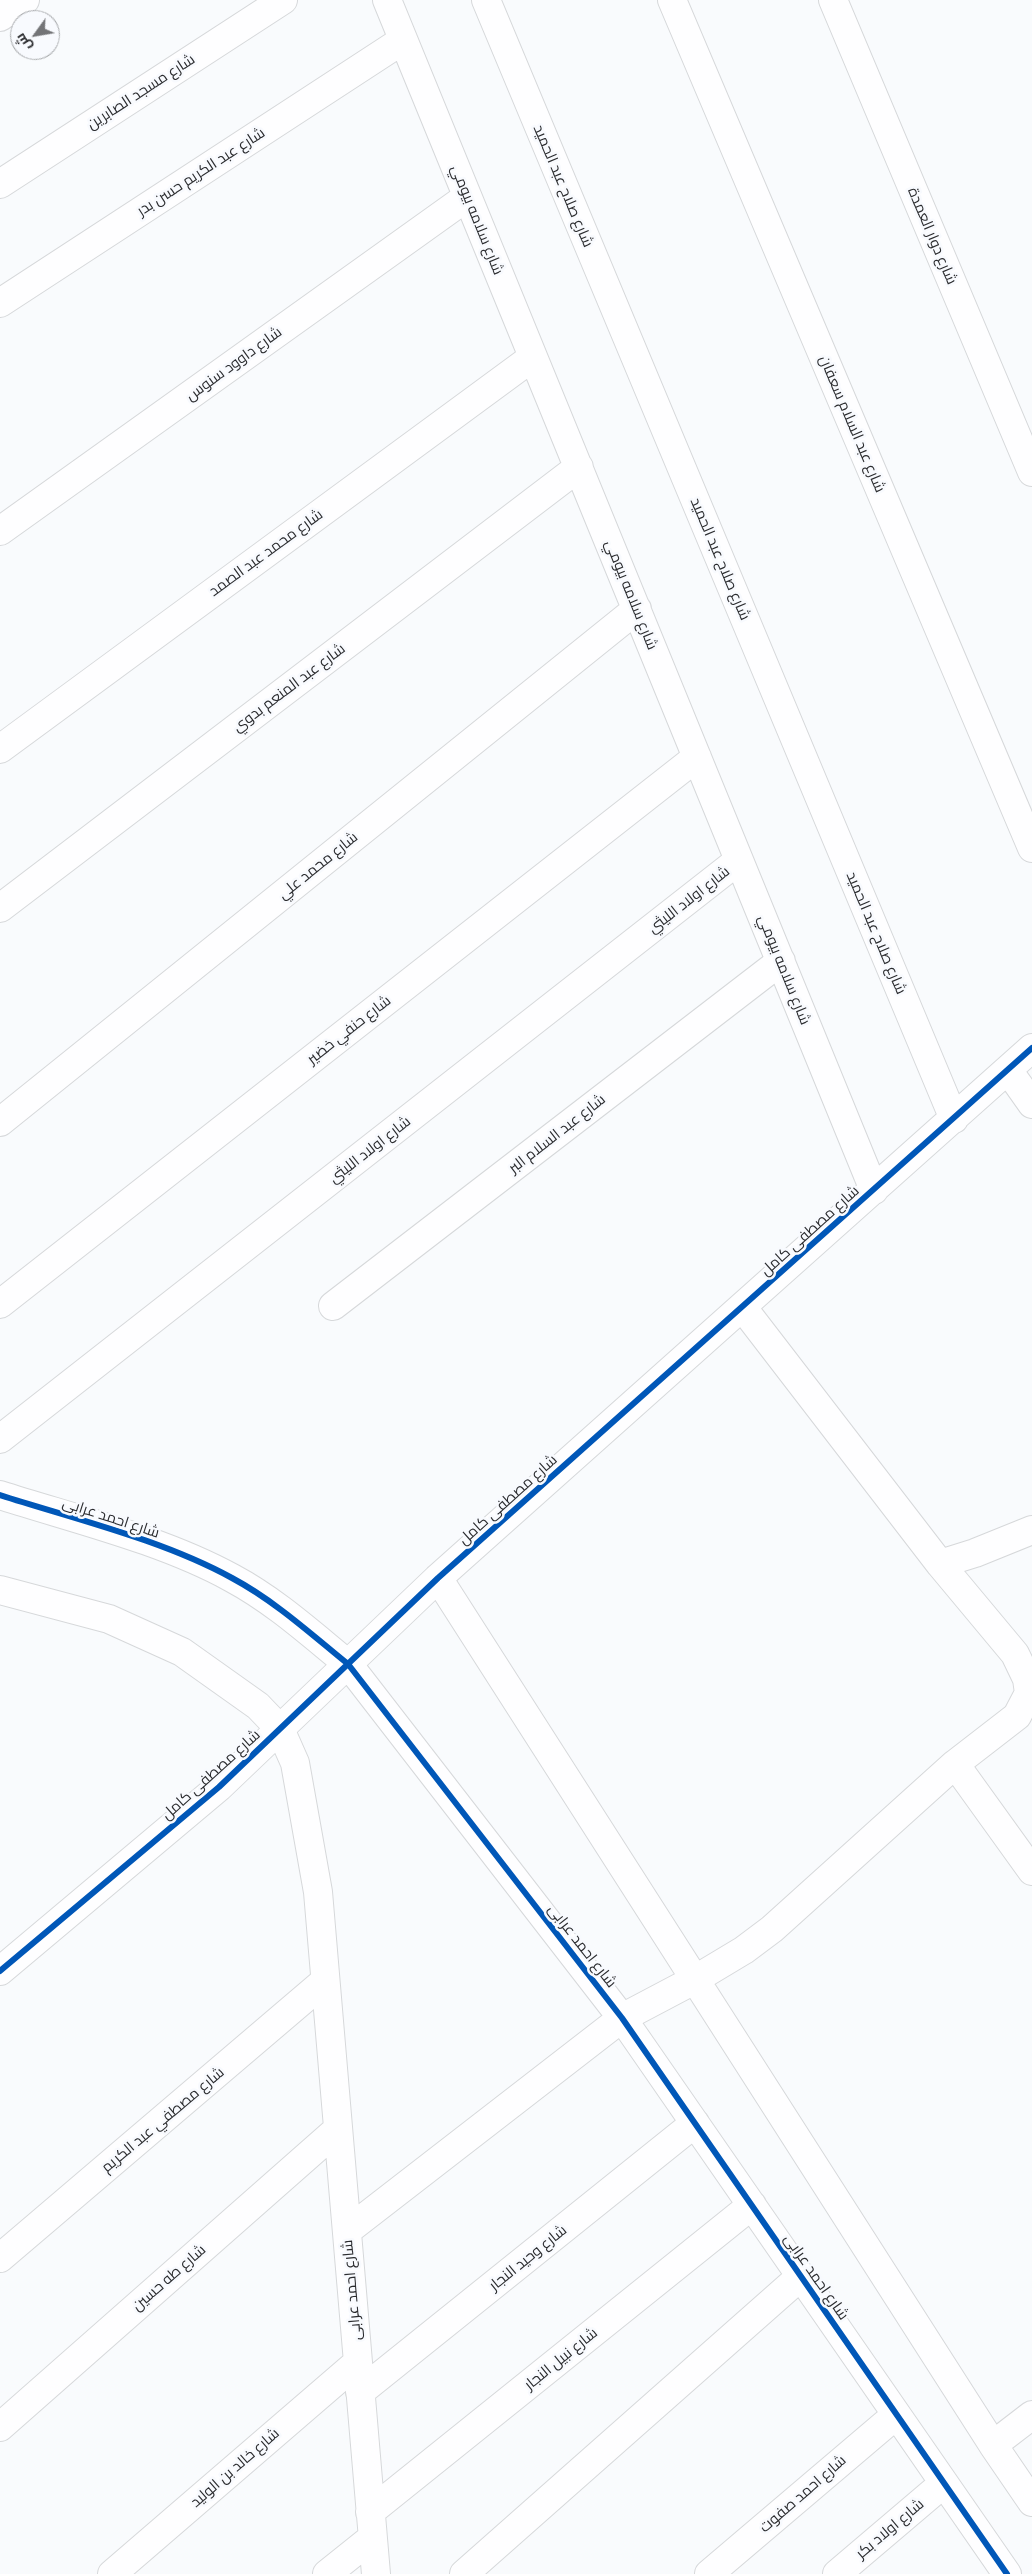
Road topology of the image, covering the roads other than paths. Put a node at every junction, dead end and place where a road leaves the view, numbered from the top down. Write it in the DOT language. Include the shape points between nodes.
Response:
graph roads {
  1 [pos="25,0"];
  2 [pos="283,0"];
  3 [pos="386,0"];
  4 [pos="486,0"];
  5 [pos="672,0"];
  6 [pos="833,0"];
  7 [pos="0,17"];
  8 [pos="403,40"];
  9 [pos="0,184"];
  10 [pos="467,197"];
  11 [pos="0,303"];
  12 [pos="533,357"];
  13 [pos="579,467"];
  14 [pos="1032,472"];
  15 [pos="0,531"];
  16 [pos="637,609"];
  17 [pos="0,749"];
  18 [pos="697,757"];
  19 [pos="1032,848"];
  20 [pos="739,860"];
  21 [pos="0,908"];
  22 [pos="781,961"];
  23 [pos="1032,1048"];
  24 [pos="1008,1070"];
  25 [pos="1032,1104"];
  26 [pos="954,1119"];
  27 [pos="0,1122"];
  28 [pos="874,1190"];
  29 [pos="0,1304"];
  30 [pos="333,1306"];
  31 [pos="743,1308"];
  32 [pos="0,1439"];
  33 [pos="0,1494"];
  34 [pos="1032,1530"];
  35 [pos="940,1564"];
  36 [pos="438,1578"];
  37 [pos="0,1590"];
  38 [pos="348,1664"];
  39 [pos="280,1729"];
  40 [pos="955,1764"];
  41 [pos="1032,1871"];
  42 [pos="0,1971"];
  43 [pos="694,1980"];
  44 [pos="325,1982"];
  45 [pos="622,2018"];
  46 [pos="695,2123"];
  47 [pos="338,2129"];
  48 [pos="752,2205"];
  49 [pos="346,2232"];
  50 [pos="0,2258"];
  51 [pos="801,2276"];
  52 [pos="358,2362"];
  53 [pos="360,2392"];
  54 [pos="896,2414"];
  55 [pos="1032,2415"];
  56 [pos="0,2426"];
  57 [pos="993,2445"];
  58 [pos="944,2483"];
  59 [pos="1032,2502"];
  60 [pos="371,2525"];
  61 [pos="112,2574"];
  62 [pos="328,2574"];
  63 [pos="376,2574"];
  64 [pos="464,2574"];
  65 [pos="710,2574"];
  66 [pos="837,2574"];
  67 [pos="1007,2574"];
  1 -- 7 [label="street"];
  2 -- 9 [label="street, شارع مسجد الصابرين"];
  3 -- 8 [label="street, شارع سلامه بيومي"];
  4 -- 26 [label="street, شارع صلاح عبد الحميد"];
  5 -- 19 [label="street, شارع عبد السلام سعفان"];
  6 -- 14 [label="street, شارع دوار العمدة"];
  8 -- 10 [label="street, شارع سلامه بيومي"];
  8 -- 11 [label="street, شارع عبد الكريم حسن بدر"];
  10 -- 12 [label="street, شارع سلامه بيومي"];
  10 -- 15 [label="street, شارع داوود سنوس"];
  12 -- 13 [label="street, شارع سلامه بيومي"];
  12 -- 17 [label="street, شارع محمد عبد الصمد"];
  13 -- 16 [label="street, شارع سلامه بيومي"];
  13 -- 21 [label="street, شارع عبد المنعم بدوي"];
  16 -- 18 [label="street, شارع سلامه بيومي"];
  16 -- 27 [label="street, شارع محمد علي"];
  18 -- 20 [label="street, شارع سلامه بيومي"];
  18 -- 29 [label="street, شارع حنفي خضير"];
  20 -- 22 [label="street, شارع سلامه بيومي"];
  20 -- 32 [label="street, شارع اولاد الليثي"];
  22 -- 28 [label="street, شارع سلامه بيومي"];
  22 -- 30 [label="street, شارع عبد السلام البر"];
  23 -- 24 [label="street, شارع مصطفى كامل"];
  24 -- 25 [label="street"];
  24 -- 26 [label="street, شارع مصطفى كامل"];
  26 -- 28 [label="street, شارع مصطفى كامل"];
  28 -- 31 [label="street, شارع مصطفى كامل"];
  31 -- 35 [label="street"];
  31 -- 36 [label="street, شارع مصطفى كامل"];
  33 -- 38 [label="street, شارع احمد عرابى" via="171,1550 232,1578 292,1618"];
  34 -- 35 [label="street"];
  35 -- 40 [label="street" via="1015,1654 1026,1679 1028,1694 1017,1716"];
  36 -- 38 [label="street, شارع مصطفى كامل"];
  36 -- 43 [label="street"];
  37 -- 39 [label="street, شارع احمد عرابى" via="109,1619 182,1652 258,1706"];
  38 -- 39 [label="street, شارع مصطفى كامل"];
  38 -- 45 [label="street, شارع احمد عرابى"];
  39 -- 42 [label="street, شارع مصطفى كامل" via="219,1787"];
  39 -- 44 [label="street, شارع احمد عرابى" via="295,1763 309,1831 318,1892"];
  40 -- 41 [label="street"];
  40 -- 43 [label="street" via="772,1929"];
  43 -- 45 [label="street"];
  43 -- 57 [label="street"];
  44 -- 47 [label="street, شارع احمد عرابى"];
  44 -- 50 [label="street, شارع مصطفي عبد الكريم"];
  45 -- 46 [label="street, شارع احمد عرابى"];
  45 -- 49 [label="street"];
  46 -- 48 [label="street, شارع احمد عرابى"];
  46 -- 53 [label="street, شارع وحيد النجار"];
  47 -- 49 [label="street, شارع احمد عرابى"];
  47 -- 56 [label="street, شارع طه حسين"];
  48 -- 51 [label="street, شارع احمد عرابى"];
  48 -- 60 [label="street, شارع نبيل النجار"];
  49 -- 52 [label="street, شارع احمد عرابى"];
  51 -- 54 [label="street, شارع احمد عرابى"];
  51 -- 64 [label="street"];
  52 -- 53 [label="street, شارع احمد عرابى"];
  52 -- 61 [label="street, شارع خالد بن الوليد"];
  53 -- 60 [label="street, شارع احمد عرابى"];
  54 -- 58 [label="street, شارع احمد عرابى"];
  54 -- 65 [label="street, شارع احمد صفوت"];
  55 -- 57 [label="street"];
  57 -- 59 [label="street"];
  58 -- 66 [label="street, شارع اولاد بكر"];
  58 -- 67 [label="street, شارع احمد عرابى"];
  60 -- 62 [label="street, شارع نبيل النجار"];
  60 -- 63 [label="street, شارع احمد عرابى"];
}
